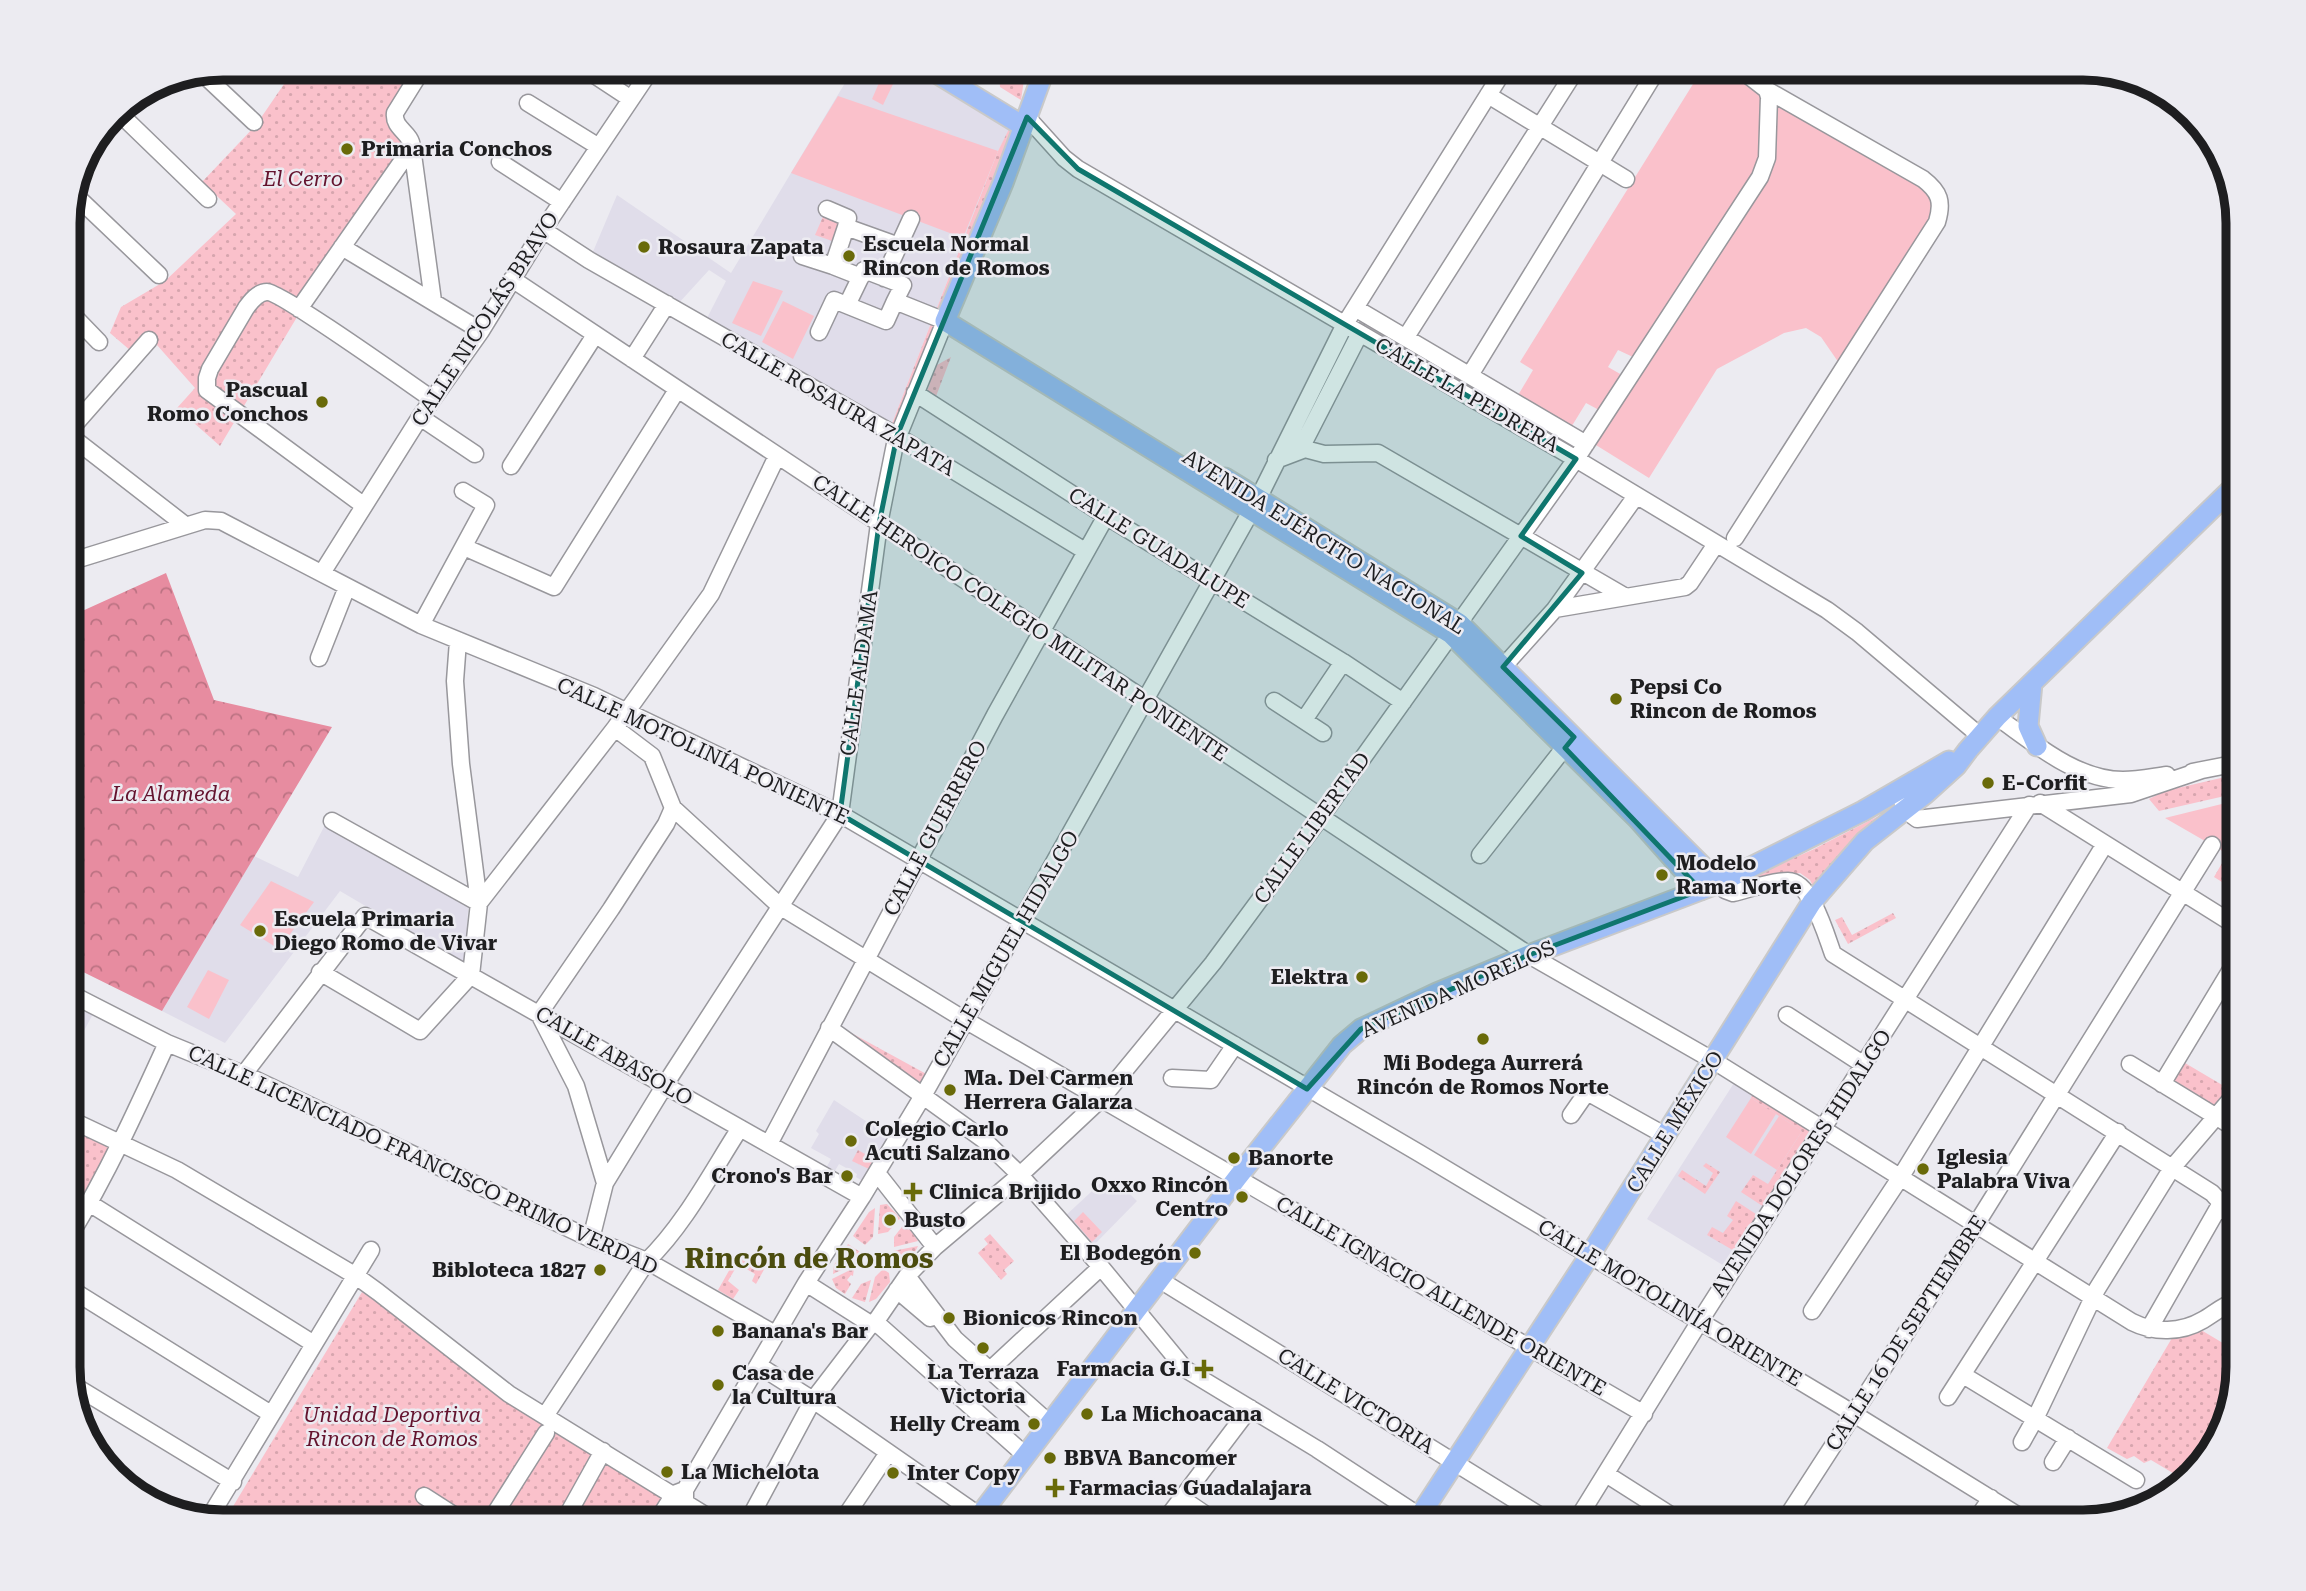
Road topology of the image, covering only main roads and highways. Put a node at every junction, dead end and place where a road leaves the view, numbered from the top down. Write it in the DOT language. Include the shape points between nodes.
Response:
graph roads {
  1 [pos="950,80"];
  2 [pos="964,80"];
  3 [pos="1041,80"];
  4 [pos="1025,122"];
  5 [pos="946,317"];
  6 [pos="2226,494"];
  7 [pos="1455,628"];
  8 [pos="2032,683"];
  9 [pos="1569,742"];
  10 [pos="2037,746"];
  11 [pos="1902,801"];
  12 [pos="1710,886"];
  13 [pos="988,1510"];
  14 [pos="1428,1510"];
  1 -- 4 [label="main road, CALLE LA PEDRERA"];
  2 -- 4 [label="main road, CALLE LA PEDRERA"];
  3 -- 4 [label="main road, CALLE ALDAMA"];
  4 -- 5 [label="main road, CALLE ALDAMA"];
  5 -- 7 [label="main road, AVENIDA EJÉRCITO NACIONAL"];
  6 -- 8 [label="main road, AVENIDA MORELOS"];
  7 -- 9 [label="main road, AVENIDA EJÉRCITO NACIONAL"];
  7 -- 9 [label="main road, AVENIDA EJÉRCITO NACIONAL" via="1503,667"];
  8 -- 10 [label="main road" via="2028,726"];
  8 -- 11 [label="main road, AVENIDA MORELOS" via="1974,743"];
  9 -- 12 [label="main road, AVENIDA EJÉRCITO NACIONAL"];
  11 -- 12 [label="main road, AVENIDA MORELOS"];
  11 -- 14 [label="main road, CALLE MÉXICO" via="1812,902"];
  12 -- 13 [label="main road, AVENIDA MORELOS" via="1437,993 1361,1029 1342,1045 1049,1423"];
}
